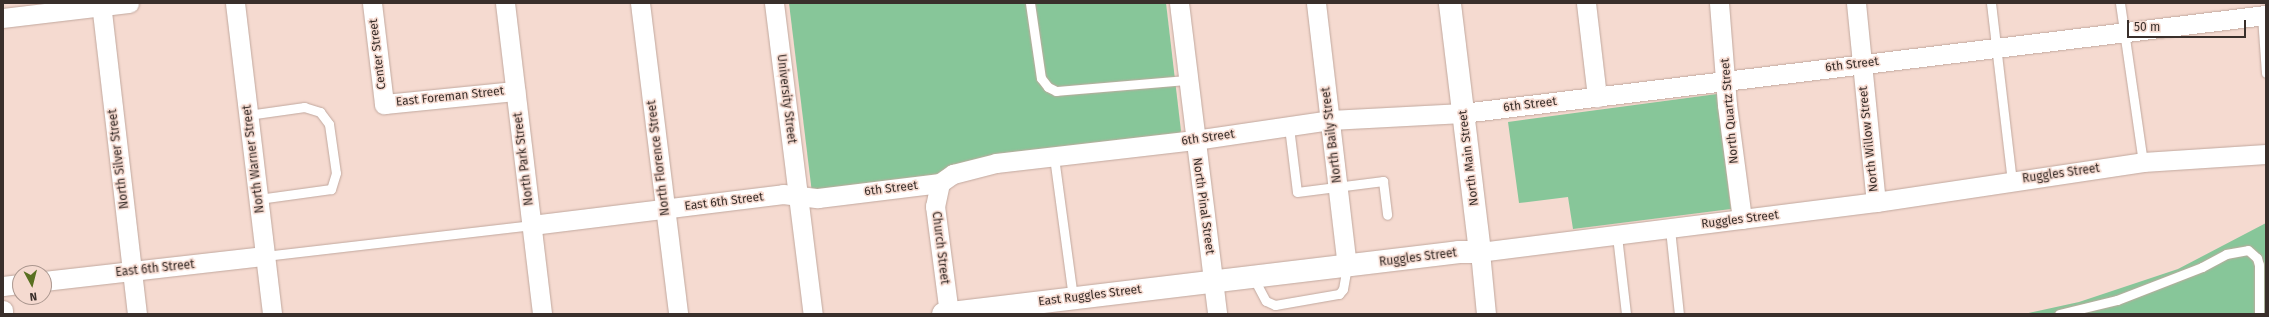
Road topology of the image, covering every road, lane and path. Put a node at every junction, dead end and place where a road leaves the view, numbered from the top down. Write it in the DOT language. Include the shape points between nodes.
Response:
graph roads {
  1 [pos="129,3"];
  2 [pos="235,3"];
  3 [pos="372,3"];
  4 [pos="505,3"];
  5 [pos="640,3"];
  6 [pos="774,3"];
  7 [pos="1030,3"];
  8 [pos="1179,3"];
  9 [pos="1316,3"];
  10 [pos="1450,3"];
  11 [pos="1586,3"];
  12 [pos="1719,3"];
  13 [pos="1856,3"];
  14 [pos="1991,3"];
  15 [pos="2120,3"];
  16 [pos="101,5"];
  17 [pos="2264,16"];
  18 [pos="3,18"];
  19 [pos="2125,32"];
  20 [pos="1999,48"];
  21 [pos="1860,64"];
  22 [pos="2266,73"];
  23 [pos="1188,80"];
  24 [pos="1726,80"];
  25 [pos="515,91"];
  26 [pos="1597,97"];
  27 [pos="384,104"];
  28 [pos="1463,113"];
  29 [pos="248,115"];
  30 [pos="1330,120"];
  31 [pos="1288,127"];
  32 [pos="1195,140"];
  33 [pos="2266,154"];
  34 [pos="1054,157"];
  35 [pos="2143,162"];
  36 [pos="2012,181"];
  37 [pos="940,183"];
  38 [pos="1338,187"];
  39 [pos="798,196"];
  40 [pos="258,199"];
  41 [pos="1876,202"];
  42 [pos="666,209"];
  43 [pos="1387,215"];
  44 [pos="1742,219"];
  45 [pos="532,225"];
  46 [pos="1670,229"];
  47 [pos="1617,236"];
  48 [pos="1480,252"];
  49 [pos="265,256"];
  50 [pos="1347,266"];
  51 [pos="132,271"];
  52 [pos="1253,277"];
  53 [pos="52,280"];
  54 [pos="1214,282"];
  55 [pos="1073,298"];
  56 [pos="3,310"];
  57 [pos="4,314"];
  58 [pos="137,314"];
  59 [pos="272,314"];
  60 [pos="542,314"];
  61 [pos="678,314"];
  62 [pos="813,314"];
  63 [pos="947,314"];
  64 [pos="1217,314"];
  65 [pos="1486,314"];
  66 [pos="1626,314"];
  67 [pos="1679,314"];
  68 [pos="2059,314"];
  69 [pos="2260,314"];
  1 -- 16 [label="street"];
  2 -- 29 [label="street, North Warner Street"];
  3 -- 27 [label="street, Center Street"];
  4 -- 25 [label="street, North Park Street"];
  5 -- 42 [label="street, North Florence Street"];
  6 -- 39 [label="street, University Street"];
  7 -- 23 [label="lane" via="1041,78 1048,87 1056,91"];
  8 -- 23 [label="street, North Pinal Street"];
  9 -- 30 [label="street, North Baily Street"];
  10 -- 28 [label="street, North Main Street"];
  11 -- 26 [label="street"];
  12 -- 24 [label="street, North Quartz Street"];
  13 -- 21 [label="street, North Willow Street"];
  14 -- 20 [label="lane"];
  15 -- 19 [label="lane"];
  16 -- 18 [label="street"];
  16 -- 51 [label="street, North Silver Street"];
  17 -- 19 [label="street, 6th Street"];
  17 -- 22 [label="lane"];
  19 -- 20 [label="street, 6th Street"];
  19 -- 35 [label="lane"];
  20 -- 21 [label="street, 6th Street"];
  20 -- 36 [label="lane"];
  21 -- 24 [label="street, 6th Street"];
  21 -- 41 [label="street, North Willow Street"];
  23 -- 32 [label="street, North Pinal Street"];
  24 -- 26 [label="street, 6th Street"];
  24 -- 44 [label="street, North Quartz Street"];
  25 -- 27 [label="street, East Foreman Street"];
  25 -- 45 [label="street, North Park Street"];
  26 -- 28 [label="street, 6th Street"];
  28 -- 30 [label="street, 6th Street"];
  28 -- 48 [label="street, North Main Street"];
  29 -- 40 [label="street, North Warner Street"];
  29 -- 40 [label="lane" via="304,107 320,112 329,124 336,173 331,189"];
  30 -- 31 [label="street, 6th Street"];
  30 -- 38 [label="street, North Baily Street"];
  31 -- 32 [label="street, 6th Street"];
  31 -- 38 [label="lane" via="1297,192"];
  32 -- 34 [label="street, 6th Street"];
  32 -- 54 [label="street, North Pinal Street"];
  33 -- 35 [label="street, Ruggles Street"];
  34 -- 37 [label="street, 6th Street" via="996,164 953,174"];
  34 -- 55 [label="lane"];
  35 -- 36 [label="street, Ruggles Street"];
  36 -- 41 [label="street, Ruggles Street"];
  37 -- 39 [label="street, 6th Street" via="818,198"];
  37 -- 63 [label="street, Church Street" via="935,206"];
  38 -- 43 [label="lane" via="1383,181"];
  38 -- 50 [label="street, North Baily Street"];
  39 -- 42 [label="street, East 6th Street" via="783,194"];
  39 -- 62 [label="street, University Street"];
  40 -- 49 [label="street, North Warner Street"];
  41 -- 44 [label="street, Ruggles Street"];
  42 -- 45 [label="street, East 6th Street"];
  42 -- 61 [label="street, North Florence Street"];
  44 -- 46 [label="street, Ruggles Street"];
  45 -- 49 [label="lane"];
  45 -- 60 [label="street, North Park Street"];
  46 -- 47 [label="street, Ruggles Street"];
  46 -- 67 [label="lane"];
  47 -- 48 [label="street, Ruggles Street"];
  47 -- 66 [label="lane"];
  48 -- 50 [label="street, Ruggles Street" via="1459,252"];
  48 -- 65 [label="street, North Main Street"];
  49 -- 51 [label="street, East 6th Street"];
  49 -- 59 [label="street, North Warner Street"];
  50 -- 52 [label="street, Ruggles Street"];
  50 -- 52 [label="lane" via="1340,294 1275,305 1266,301"];
  51 -- 53 [label="street, East 6th Street"];
  51 -- 58 [label="street, North Silver Street"];
  52 -- 54 [label="street, Ruggles Street"];
  54 -- 55 [label="street, East Ruggles Street"];
  54 -- 64 [label="street, North Pinal Street"];
  55 -- 63 [label="street, East Ruggles Street"];
  56 -- 57 [label="street"];
  68 -- 69 [label="lane" via="2117,300 2189,273 2226,254 2248,250 2257,258 2261,274"];
}
